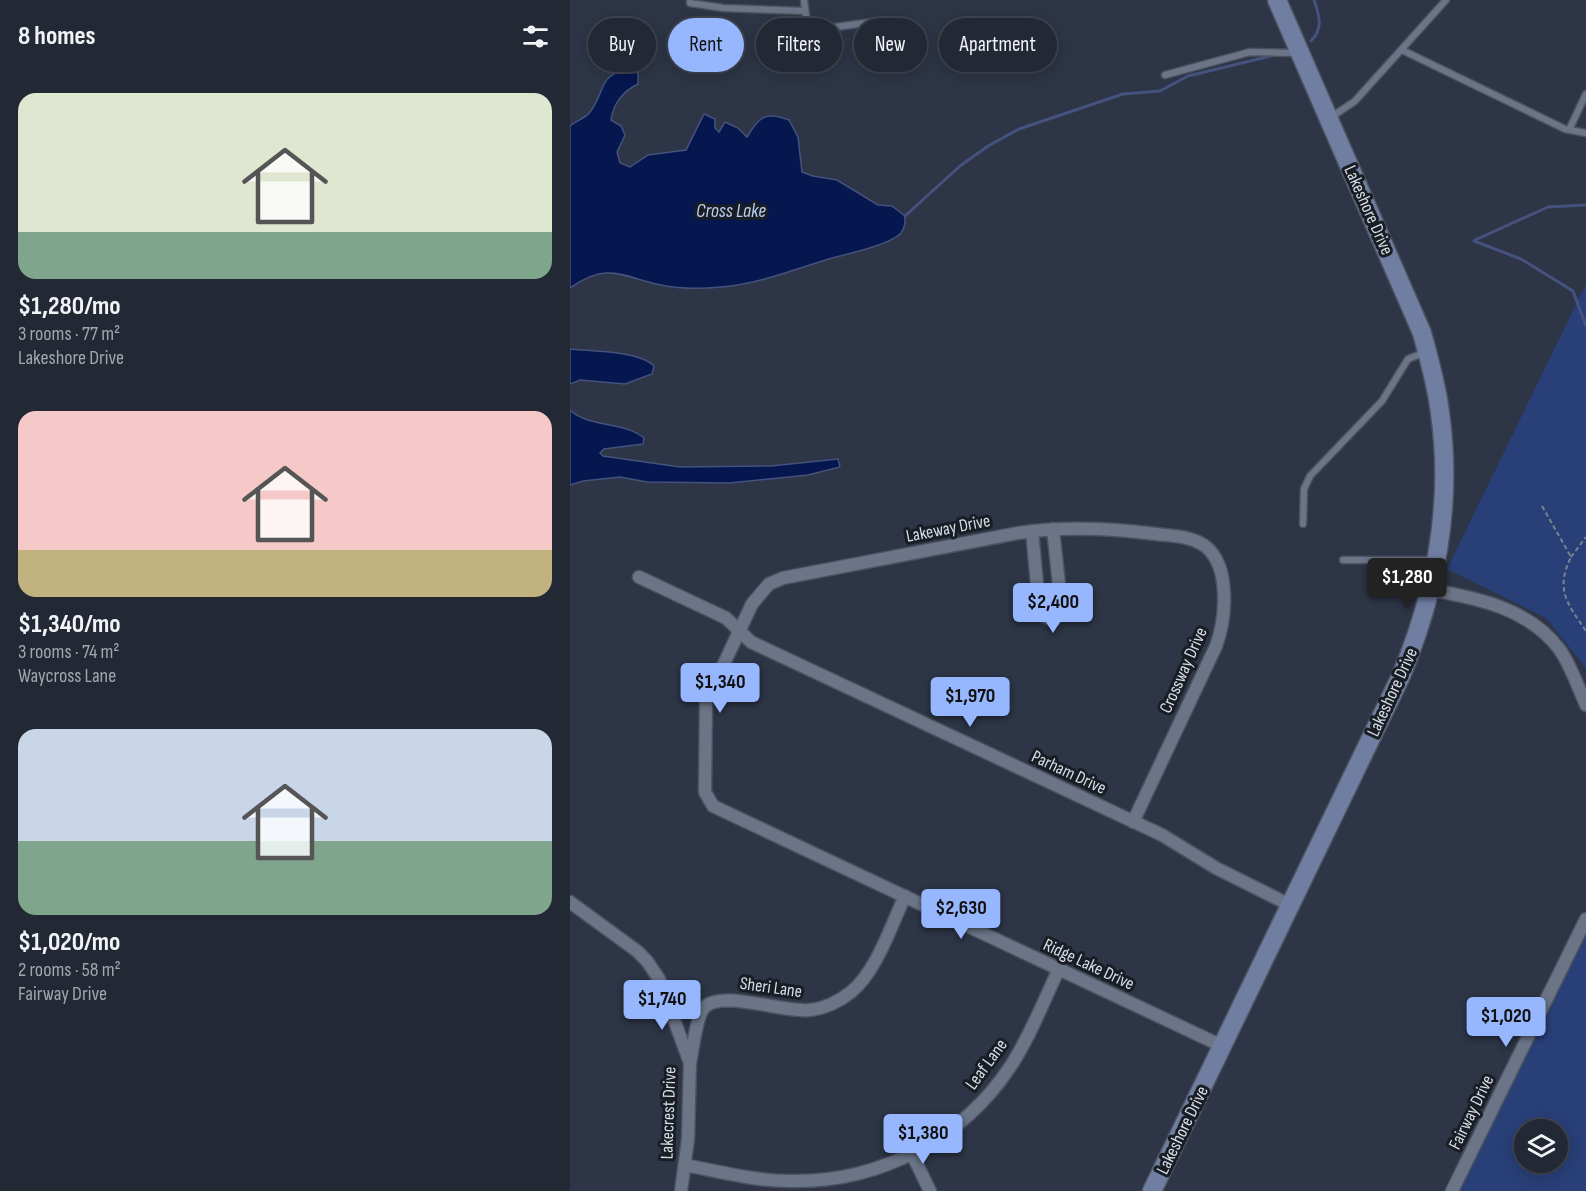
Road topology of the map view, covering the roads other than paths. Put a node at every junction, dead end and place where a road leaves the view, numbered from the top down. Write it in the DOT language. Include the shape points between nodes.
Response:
graph roads {
  1 [pos="690,0"];
  2 [pos="804,0"];
  3 [pos="1277,0"];
  4 [pos="1446,0"];
  5 [pos="805,10"];
  6 [pos="854,24"];
  7 [pos="1402,50"];
  8 [pos="1300,54"];
  9 [pos="1164,75"];
  10 [pos="1586,94"];
  11 [pos="1329,119"];
  12 [pos="1569,130"];
  13 [pos="1586,133"];
  14 [pos="1427,352"];
  15 [pos="1303,525"];
  16 [pos="1053,529"];
  17 [pos="1032,531"];
  18 [pos="1191,538"];
  19 [pos="1342,560"];
  20 [pos="1437,560"];
  21 [pos="639,577"];
  22 [pos="1431,590"];
  23 [pos="740,630"];
  24 [pos="1586,705"];
  25 [pos="713,806"];
  26 [pos="1133,822"];
  27 [pos="905,896"];
  28 [pos="570,902"];
  29 [pos="1290,905"];
  30 [pos="1586,919"];
  31 [pos="1059,969"];
  32 [pos="1222,1046"];
  33 [pos="690,1063"];
  34 [pos="912,1154"];
  35 [pos="684,1165"];
  36 [pos="681,1191"];
  37 [pos="930,1191"];
  38 [pos="1152,1191"];
  39 [pos="1452,1191"];
  1 -- 5 [label="lane" via="723,8"];
  2 -- 5 [label="lane"];
  3 -- 8 [label="main road, Lakeshore Drive"];
  4 -- 7 [label="lane"];
  5 -- 6 [label="lane" via="809,23 820,28"];
  7 -- 11 [label="lane" via="1356,101"];
  7 -- 12 [label="lane"];
  8 -- 9 [label="lane" via="1250,52"];
  8 -- 11 [label="main road, Lakeshore Drive"];
  10 -- 12 [label="lane"];
  11 -- 14 [label="main road, Lakeshore Drive" via="1411,304"];
  12 -- 13 [label="lane"];
  14 -- 15 [label="lane" via="1408,359 1382,401 1310,476 1304,489"];
  14 -- 20 [label="main road, Lakeshore Drive" via="1440,411 1445,461"];
  16 -- 17 [label="street, Lakeway Drive"];
  16 -- 17 [label="street" via="1061,603 1055,619 1043,616 1039,605"];
  16 -- 18 [label="street, Lakeway Drive" via="1111,529"];
  17 -- 23 [label="street, Lakeway Drive" via="783,578 758,595"];
  18 -- 26 [label="street, Crossway Drive" via="1210,550 1220,564 1222,625 1216,646"];
  19 -- 20 [label="lane"];
  20 -- 22 [label="main road, Lakeshore Drive"];
  21 -- 23 [label="street, Parham Drive" via="726,618"];
  22 -- 24 [label="street" via="1503,608 1534,625 1560,650"];
  22 -- 29 [label="main road, Lakeshore Drive" via="1401,676"];
  23 -- 25 [label="street, Lakeway Drive" via="706,702 705,792"];
  23 -- 26 [label="street, Parham Drive" via="751,642"];
  25 -- 27 [label="street, Ridge Lake Drive"];
  26 -- 29 [label="street, Parham Drive"];
  27 -- 31 [label="street, Ridge Lake Drive"];
  27 -- 33 [label="street, Sheri Lane" via="873,965 849,994 809,1010 726,999 711,1002 701,1012"];
  28 -- 33 [label="street, Lakecrest Drive" via="652,966"];
  29 -- 32 [label="main road, Lakeshore Drive"];
  30 -- 39 [label="street, Fairway Drive"];
  31 -- 32 [label="street, Ridge Lake Drive"];
  31 -- 34 [label="street, Leaf Lane" via="1025,1042 991,1092 957,1125"];
  32 -- 38 [label="main road, Lakeshore Drive"];
  33 -- 35 [label="street, Lakecrest Drive"];
  34 -- 35 [label="street, Leaf Lane" via="852,1176 796,1181"];
  34 -- 37 [label="street"];
  35 -- 36 [label="street, Lakecrest Drive"];
}
